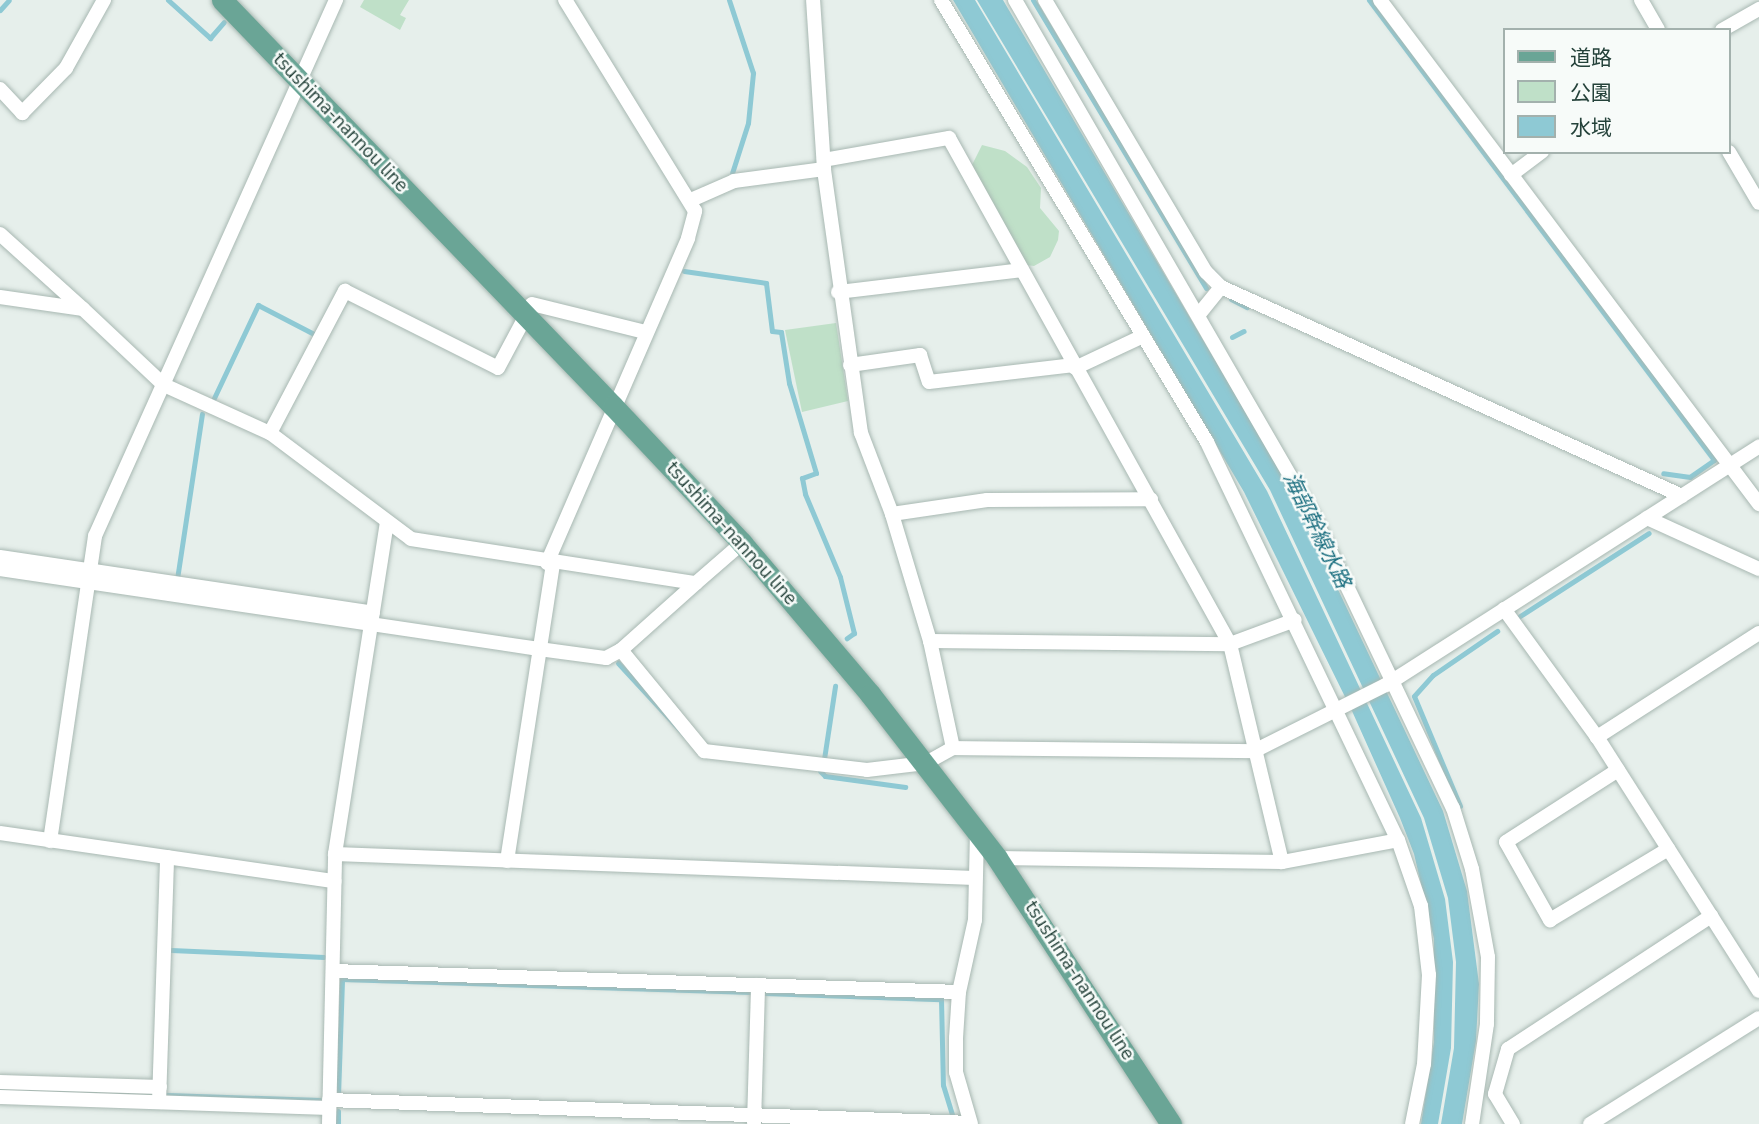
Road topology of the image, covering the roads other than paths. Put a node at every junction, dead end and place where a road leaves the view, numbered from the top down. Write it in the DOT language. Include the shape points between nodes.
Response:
graph roads {
  1 [pos="104,0"];
  2 [pos="222,0"];
  3 [pos="336,0"];
  4 [pos="565,0"];
  5 [pos="813,0"];
  6 [pos="941,0"];
  7 [pos="1015,0"];
  8 [pos="1045,0"];
  9 [pos="1380,0"];
  10 [pos="1641,0"];
  11 [pos="1759,9"];
  12 [pos="1657,28"];
  13 [pos="1726,28"];
  14 [pos="300,82"];
  15 [pos="0,89"];
  16 [pos="1539,154"];
  17 [pos="1730,154"];
  18 [pos="824,165"];
  19 [pos="1511,175"];
  20 [pos="691,200"];
  21 [pos="1759,203"];
  22 [pos="0,234"];
  23 [pos="1022,270"];
  24 [pos="1221,287"];
  25 [pos="838,292"];
  26 [pos="0,297"];
  27 [pos="83,309"];
  28 [pos="1200,313"];
  29 [pos="525,314"];
  30 [pos="645,332"];
  31 [pos="1143,337"];
  32 [pos="850,365"];
  33 [pos="1075,366"];
  34 [pos="164,385"];
  35 [pos="613,406"];
  36 [pos="270,433"];
  37 [pos="1759,446"];
  38 [pos="1730,465"];
  39 [pos="1682,496"];
  40 [pos="1151,499"];
  41 [pos="1759,505"];
  42 [pos="892,514"];
  43 [pos="1647,518"];
  44 [pos="387,523"];
  45 [pos="742,543"];
  46 [pos="0,557"];
  47 [pos="550,563"];
  48 [pos="0,569"];
  49 [pos="1759,569"];
  50 [pos="88,576"];
  51 [pos="696,583"];
  52 [pos="1504,610"];
  53 [pos="372,618"];
  54 [pos="1294,620"];
  55 [pos="1759,633"];
  56 [pos="930,640"];
  57 [pos="1230,644"];
  58 [pos="539,649"];
  59 [pos="621,650"];
  60 [pos="1390,682"];
  61 [pos="1342,708"];
  62 [pos="1597,737"];
  63 [pos="953,748"];
  64 [pos="1254,751"];
  65 [pos="926,763"];
  66 [pos="1618,771"];
  67 [pos="977,830"];
  68 [pos="0,833"];
  69 [pos="1398,840"];
  70 [pos="50,841"];
  71 [pos="1668,849"];
  72 [pos="335,854"];
  73 [pos="167,857"];
  74 [pos="997,858"];
  75 [pos="507,861"];
  76 [pos="1282,862"];
  77 [pos="975,878"];
  78 [pos="335,881"];
  79 [pos="1711,916"];
  80 [pos="333,971"];
  81 [pos="758,985"];
  82 [pos="1759,991"];
  83 [pos="959,992"];
  84 [pos="1759,1018"];
  85 [pos="0,1082"];
  86 [pos="1479,1089"];
  87 [pos="1495,1094"];
  88 [pos="159,1095"];
  89 [pos="0,1097"];
  90 [pos="330,1104"];
  91 [pos="754,1120"];
  92 [pos="329,1124"];
  93 [pos="970,1124"];
  94 [pos="1171,1124"];
  95 [pos="1412,1124"];
  96 [pos="1472,1124"];
  97 [pos="1513,1124"];
  98 [pos="1590,1124"];
  1 -- 15 [label="street" via="66,68 22,113"];
  2 -- 14 [label="main road, tsushima-nannou line"];
  3 -- 14 [label="street"];
  4 -- 20 [label="street"];
  5 -- 18 [label="street"];
  6 -- 31 [label="street"];
  7 -- 28 [label="street"];
  8 -- 24 [label="street" via="1206,272"];
  9 -- 19 [label="street"];
  10 -- 12 [label="street"];
  11 -- 13 [label="street"];
  14 -- 29 [label="main road, tsushima-nannou line"];
  14 -- 34 [label="street"];
  16 -- 19 [label="street"];
  17 -- 21 [label="street"];
  18 -- 20 [label="street" via="734,181"];
  18 -- 23 [label="street" via="949,138"];
  18 -- 25 [label="street"];
  19 -- 38 [label="street"];
  20 -- 30 [label="street" via="695,211 688,238"];
  22 -- 27 [label="street"];
  23 -- 25 [label="street"];
  23 -- 33 [label="street"];
  24 -- 28 [label="street"];
  24 -- 39 [label="street"];
  25 -- 32 [label="street"];
  26 -- 27 [label="street"];
  27 -- 34 [label="street"];
  28 -- 60 [label="street" via="1314,517"];
  29 -- 30 [label="street" via="532,304 553,306"];
  29 -- 35 [label="main road, tsushima-nannou line"];
  29 -- 36 [label="street" via="498,368 345,291"];
  30 -- 35 [label="street"];
  31 -- 33 [label="street"];
  31 -- 54 [label="street" via="1207,442"];
  32 -- 33 [label="street" via="920,355 929,382"];
  32 -- 42 [label="street" via="861,433"];
  33 -- 40 [label="street"];
  34 -- 36 [label="street"];
  34 -- 50 [label="street" via="95,537"];
  35 -- 45 [label="main road, tsushima-nannou line"];
  35 -- 47 [label="street"];
  36 -- 44 [label="street"];
  37 -- 38 [label="street"];
  38 -- 39 [label="street"];
  38 -- 41 [label="street"];
  39 -- 43 [label="street"];
  40 -- 42 [label="street" via="987,500"];
  40 -- 57 [label="street"];
  42 -- 56 [label="street"];
  43 -- 49 [label="street"];
  43 -- 52 [label="street"];
  44 -- 47 [label="street" via="423,542"];
  44 -- 53 [label="street"];
  45 -- 51 [label="street"];
  45 -- 65 [label="main road, tsushima-nannou line"];
  46 -- 50 [label="street"];
  47 -- 51 [label="street"];
  47 -- 58 [label="street"];
  48 -- 50 [label="street"];
  50 -- 53 [label="street"];
  50 -- 70 [label="street"];
  51 -- 59 [label="street"];
  52 -- 60 [label="street"];
  52 -- 62 [label="street"];
  53 -- 58 [label="street"];
  53 -- 72 [label="street"];
  54 -- 57 [label="street"];
  54 -- 61 [label="street"];
  55 -- 62 [label="street"];
  56 -- 57 [label="street"];
  56 -- 63 [label="street"];
  57 -- 64 [label="street"];
  58 -- 59 [label="street" via="606,658"];
  58 -- 75 [label="street"];
  59 -- 65 [label="street" via="704,751 867,770"];
  60 -- 61 [label="street"];
  60 -- 86 [label="street" via="1453,808 1482,915 1488,957 1487,1024"];
  61 -- 64 [label="street"];
  61 -- 69 [label="street"];
  62 -- 66 [label="street"];
  63 -- 64 [label="street"];
  63 -- 65 [label="street"];
  64 -- 76 [label="street"];
  65 -- 67 [label="main road, tsushima-nannou line"];
  66 -- 71 [label="street"];
  66 -- 71 [label="street" via="1506,842 1550,920"];
  67 -- 74 [label="main road, tsushima-nannou line"];
  67 -- 77 [label="street"];
  68 -- 70 [label="street"];
  69 -- 76 [label="street"];
  69 -- 95 [label="street" via="1421,906 1429,975 1424,1064"];
  70 -- 73 [label="street"];
  71 -- 79 [label="street"];
  72 -- 75 [label="street"];
  72 -- 78 [label="street"];
  73 -- 78 [label="street"];
  73 -- 88 [label="street"];
  74 -- 76 [label="street"];
  74 -- 94 [label="main road, tsushima-nannou line"];
  75 -- 77 [label="street"];
  77 -- 83 [label="street" via="975,920"];
  78 -- 80 [label="street"];
  79 -- 82 [label="street"];
  79 -- 87 [label="street" via="1508,1049"];
  80 -- 81 [label="street"];
  80 -- 90 [label="street"];
  81 -- 83 [label="street"];
  81 -- 91 [label="street"];
  83 -- 93 [label="street" via="956,1072"];
  84 -- 98 [label="street"];
  85 -- 88 [label="street"];
  86 -- 87 [label="street"];
  86 -- 96 [label="street"];
  87 -- 97 [label="street"];
  88 -- 89 [label="street"];
  88 -- 90 [label="street"];
  90 -- 91 [label="street"];
  90 -- 92 [label="street"];
  91 -- 93 [label="street"];
}
